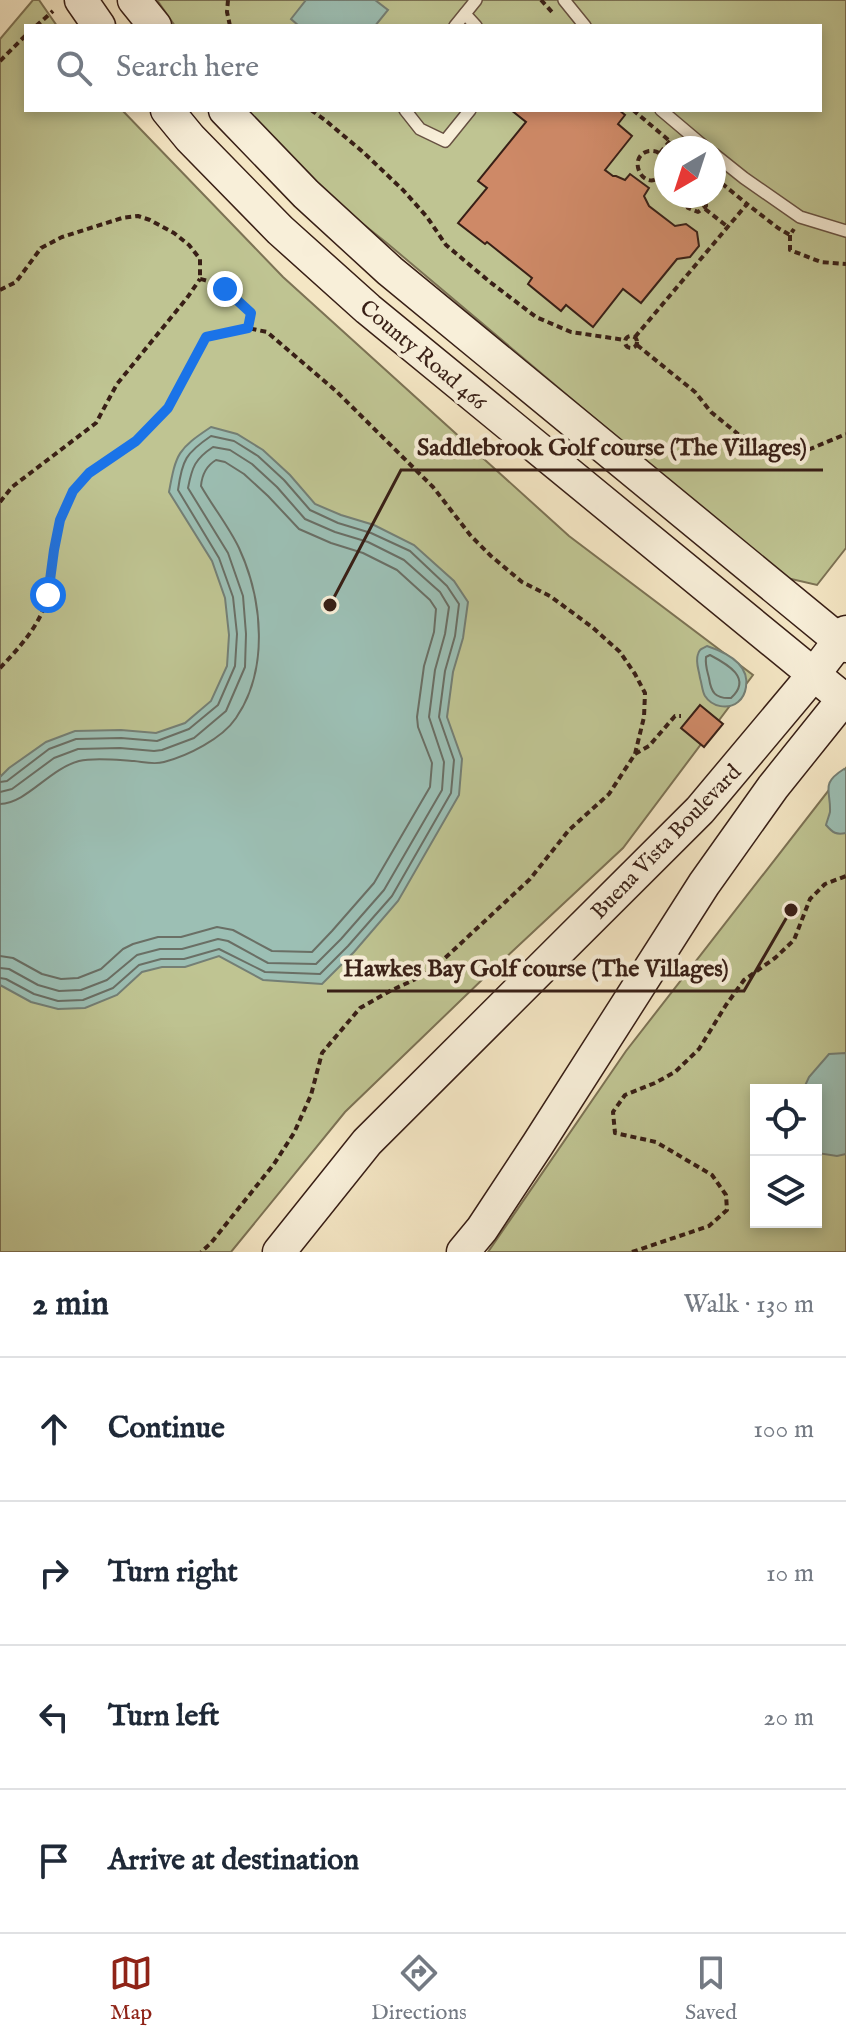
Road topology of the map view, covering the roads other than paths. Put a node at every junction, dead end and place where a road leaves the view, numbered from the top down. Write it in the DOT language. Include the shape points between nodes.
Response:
graph roads {
  1 [pos="134,0"];
  2 [pos="476,0"];
  3 [pos="564,0"];
  4 [pos="67,5"];
  5 [pos="465,14"];
  6 [pos="96,24"];
  7 [pos="153,24"];
  8 [pos="457,24"];
  9 [pos="474,24"];
  10 [pos="583,24"];
  11 [pos="169,112"];
  12 [pos="227,112"];
  13 [pos="407,112"];
  14 [pos="468,112"];
  15 [pos="663,112"];
  16 [pos="692,136"];
  17 [pos="726,164"];
  18 [pos="846,231"];
  19 [pos="844,639"];
  20 [pos="814,674"];
  21 [pos="845,699"];
  22 [pos="279,1252"];
  23 [pos="463,1252"];
  1 -- 7 [label="main road"];
  2 -- 5 [label="lane"];
  3 -- 10 [label="lane"];
  4 -- 6 [label="main road"];
  5 -- 8 [label="lane"];
  5 -- 9 [label="lane"];
  11 -- 20 [label="main road, County Road 466" via="280,230 368,309"];
  12 -- 19 [label="main road, County Road 466" via="390,271"];
  13 -- 14 [label="lane" via="420,129 445,141"];
  15 -- 16 [label="lane"];
  17 -- 18 [label="lane" via="800,217"];
  19 -- 20 [label="main road, Buena Vista Boulevard"];
  20 -- 21 [label="main road, County Road 466"];
  20 -- 22 [label="main road, Buena Vista Boulevard" via="700,810 367,1142"];
  21 -- 23 [label="main road, Buena Vista Boulevard" via="704,884"];
}
